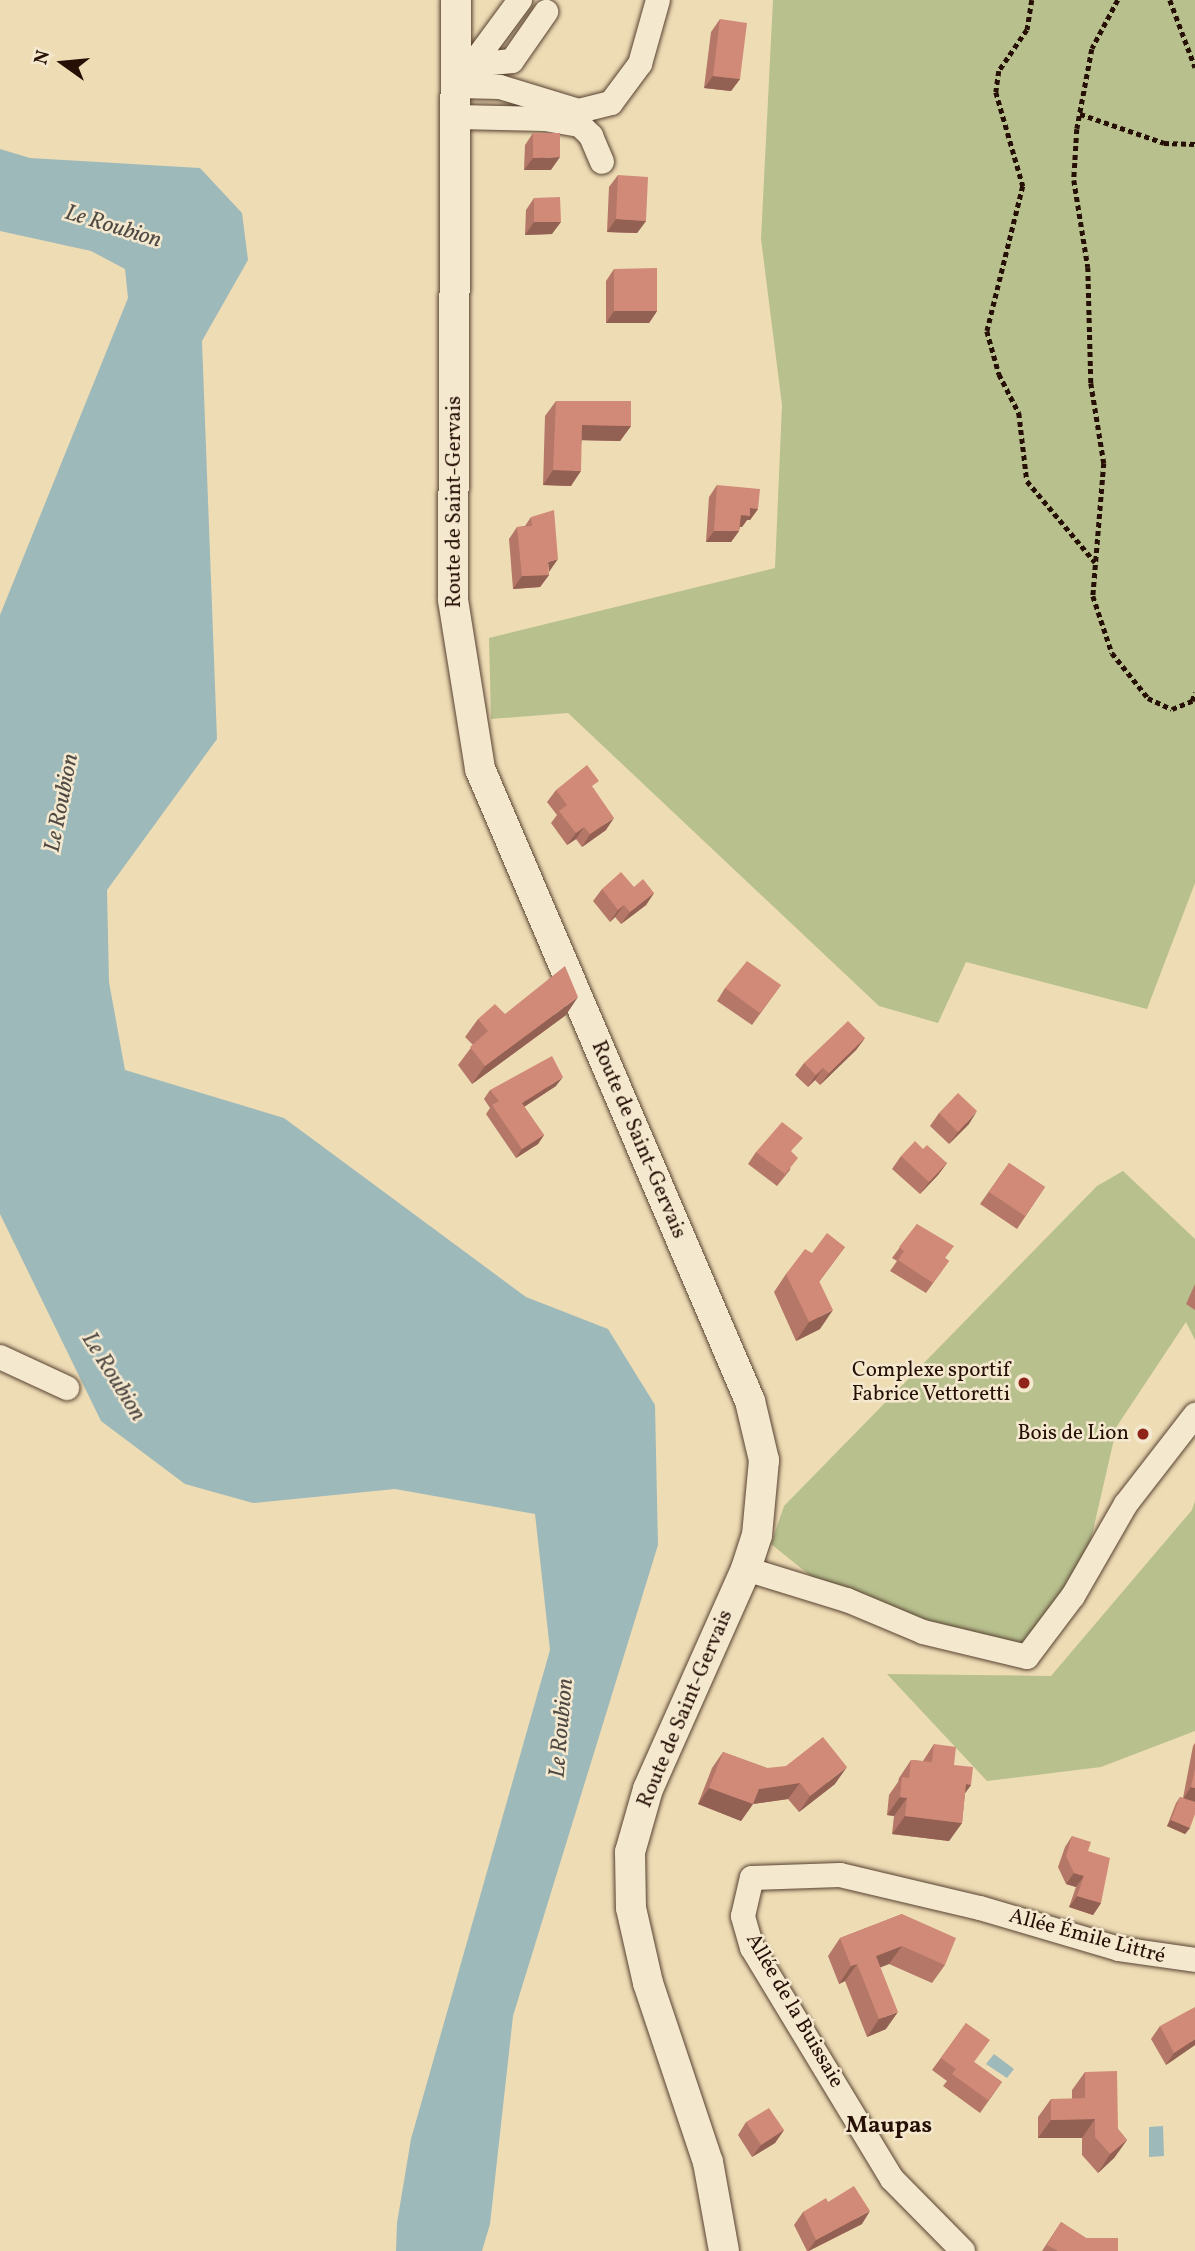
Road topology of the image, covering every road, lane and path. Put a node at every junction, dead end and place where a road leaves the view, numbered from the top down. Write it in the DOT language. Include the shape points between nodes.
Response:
graph roads {
  1 [pos="456,0"];
  2 [pos="520,0"];
  3 [pos="658,0"];
  4 [pos="1032,0"];
  5 [pos="1118,0"];
  6 [pos="1170,0"];
  7 [pos="546,12"];
  8 [pos="1194,63"];
  9 [pos="463,73"];
  10 [pos="1080,114"];
  11 [pos="458,117"];
  12 [pos="1195,144"];
  13 [pos="602,162"];
  14 [pos="1096,562"];
  15 [pos="1195,692"];
  16 [pos="0,1357"];
  17 [pos="67,1388"];
  18 [pos="1195,1415"];
  19 [pos="747,1569"];
  20 [pos="980,1908"];
  21 [pos="1195,1959"];
  22 [pos="724,2251"];
  23 [pos="963,2251"];
  1 -- 9 [label="street, Route de Saint-Gervais"];
  2 -- 9 [label="street"];
  3 -- 9 [label="street" via="640,64 611,103 579,111"];
  4 -- 14 [label="path" via="1027,30 999,71 996,92 1023,186 987,331 999,374 1019,413 1027,481"];
  5 -- 10 [label="path" via="1092,49"];
  6 -- 8 [label="path"];
  7 -- 9 [label="street" via="512,61"];
  9 -- 11 [label="street, Route de Saint-Gervais"];
  10 -- 12 [label="path" via="1164,143"];
  10 -- 14 [label="path" via="1074,180 1088,267 1091,383 1104,464"];
  11 -- 13 [label="street" via="545,119 580,125 591,136"];
  11 -- 19 [label="street, Route de Saint-Gervais" via="453,600 480,769 750,1401 764,1460 757,1535"];
  14 -- 15 [label="path" via="1093,596 1112,653 1148,698 1172,709 1192,701"];
  16 -- 17 [label="street"];
  18 -- 19 [label="street" via="1126,1504 1073,1596 1027,1657 923,1632 847,1600"];
  19 -- 22 [label="street, Route de Saint-Gervais" via="648,1789 631,1852 631,1908 648,1983 708,2162"];
  20 -- 21 [label="street, Allée Émile Littré" via="1119,1949"];
  20 -- 23 [label="street, Allée de la Buissaie" via="840,1875 752,1878 743,1916 752,1948 892,2179"];
}
